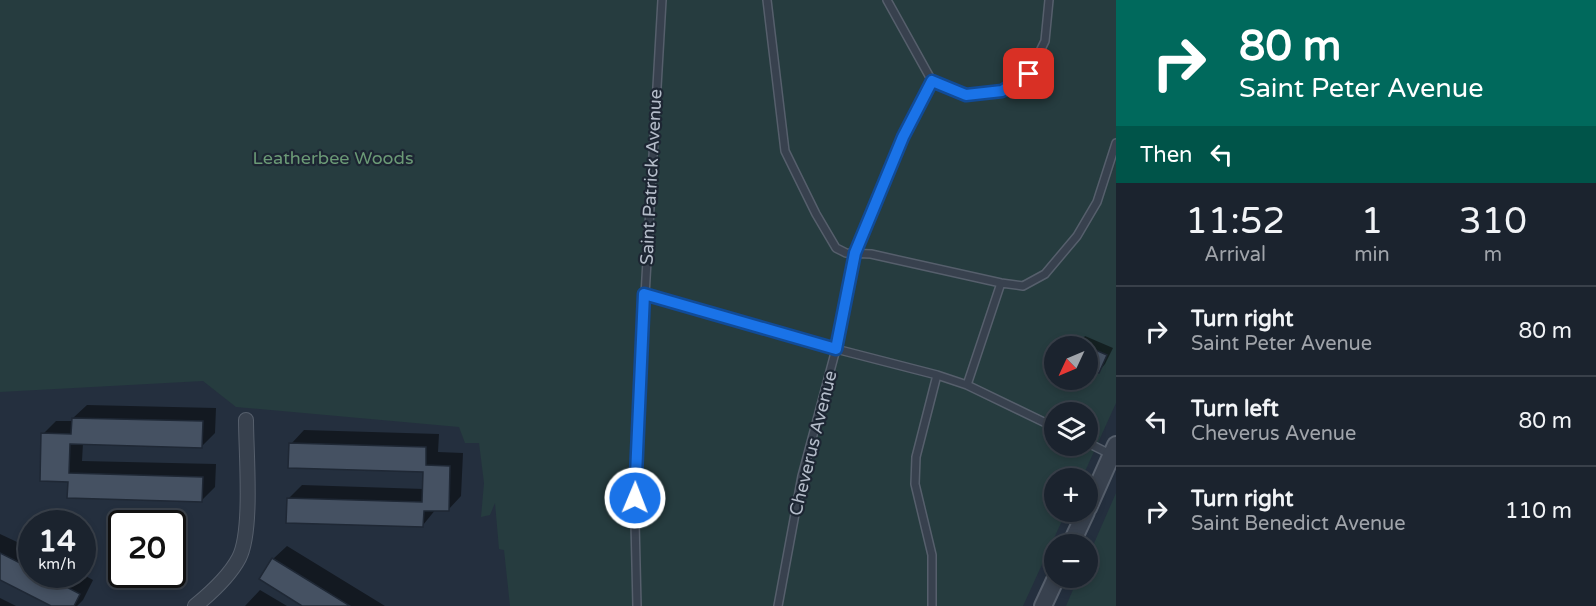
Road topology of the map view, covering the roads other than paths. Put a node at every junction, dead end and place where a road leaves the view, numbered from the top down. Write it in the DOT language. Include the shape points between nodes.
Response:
graph roads {
  1 [pos="662,0"];
  2 [pos="767,0"];
  3 [pos="886,0"];
  4 [pos="1049,0"];
  5 [pos="932,81"];
  6 [pos="1116,143"];
  7 [pos="855,253"];
  8 [pos="1001,283"];
  9 [pos="644,294"];
  10 [pos="836,349"];
  11 [pos="937,375"];
  12 [pos="967,386"];
  13 [pos="246,420"];
  14 [pos="1044,422"];
  15 [pos="1098,446"];
  16 [pos="1114,450"];
  17 [pos="1098,486"];
  18 [pos="1051,588"];
  19 [pos="195,606"];
  20 [pos="637,606"];
  21 [pos="778,606"];
  22 [pos="932,606"];
  23 [pos="1043,606"];
  1 -- 9 [label="lane, Saint Patrick Avenue"];
  2 -- 7 [label="lane" via="785,151 836,248"];
  3 -- 5 [label="lane"];
  4 -- 5 [label="lane" via="1045,41 1029,74 1002,91 966,95"];
  5 -- 7 [label="lane, Cheverus Avenue" via="903,137"];
  6 -- 8 [label="lane" via="1097,202 1077,236 1045,274 1023,286"];
  7 -- 8 [label="lane"];
  7 -- 10 [label="lane, Cheverus Avenue"];
  8 -- 12 [label="lane"];
  9 -- 10 [label="lane"];
  9 -- 20 [label="lane, Saint Patrick Avenue" via="635,498"];
  10 -- 11 [label="lane"];
  10 -- 21 [label="lane, Cheverus Avenue" via="802,476"];
  11 -- 12 [label="lane"];
  11 -- 22 [label="lane" via="915,475 932,555"];
  12 -- 14 [label="lane"];
  13 -- 19 [label="street" via="247,513 239,558"];
  15 -- 16 [label="lane"];
  16 -- 17 [label="street"];
  18 -- 23 [label="street"];
}
